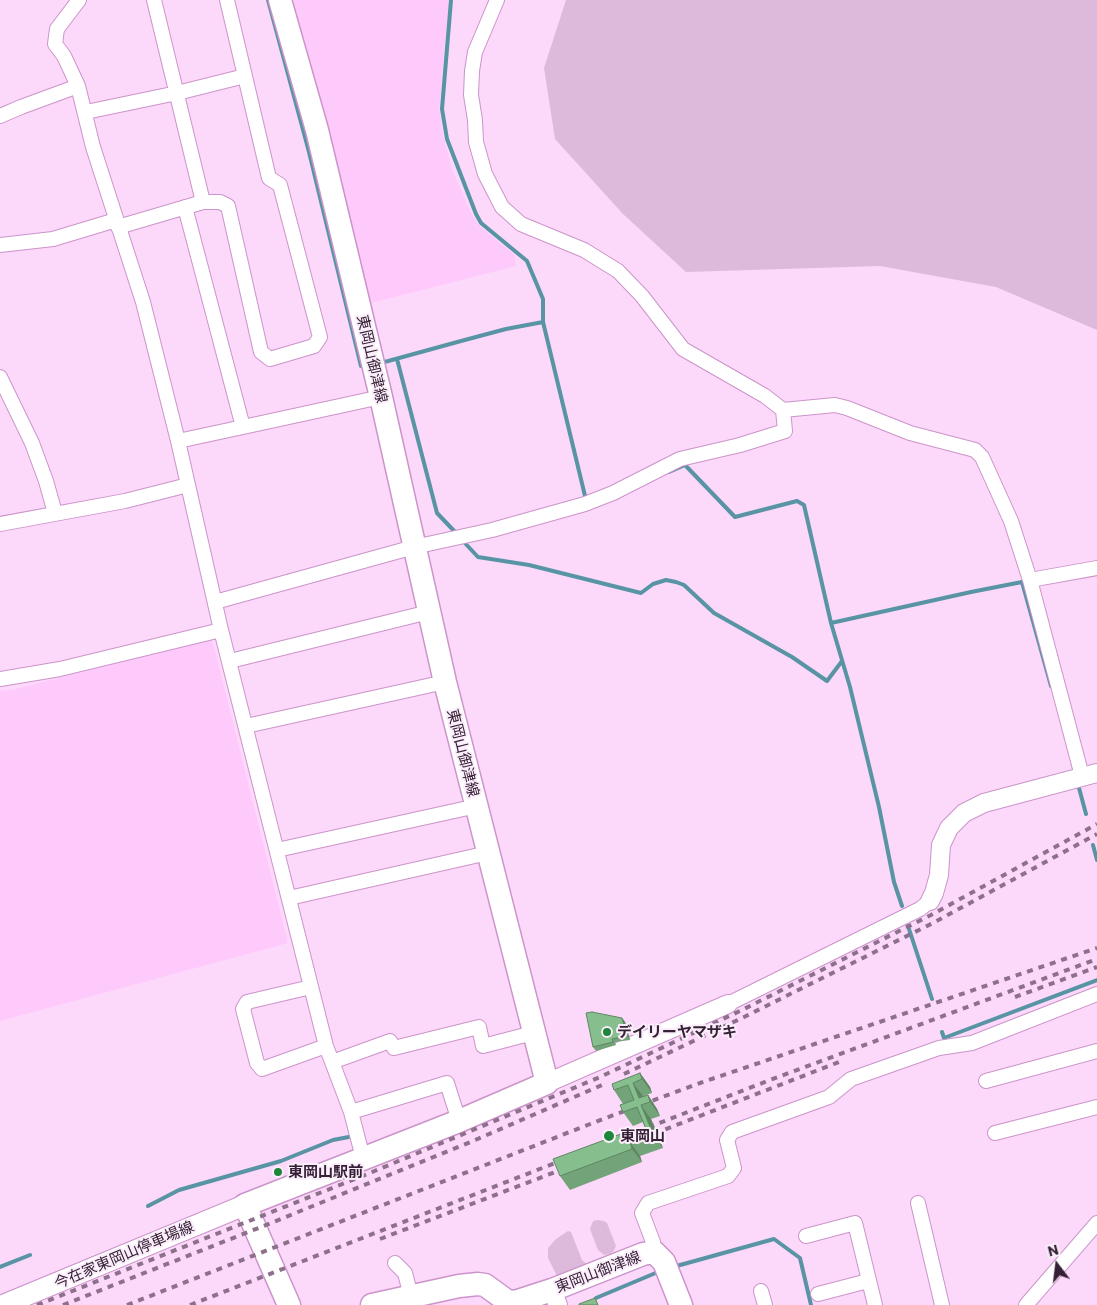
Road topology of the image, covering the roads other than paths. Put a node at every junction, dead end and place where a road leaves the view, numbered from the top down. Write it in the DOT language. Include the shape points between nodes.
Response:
graph roads {
  1 [pos="79,0"];
  2 [pos="154,0"];
  3 [pos="227,0"];
  4 [pos="280,0"];
  5 [pos="497,0"];
  6 [pos="245,76"];
  7 [pos="78,86"];
  8 [pos="177,93"];
  9 [pos="86,112"];
  10 [pos="0,116"];
  11 [pos="203,202"];
  12 [pos="185,207"];
  13 [pos="117,224"];
  14 [pos="0,245"];
  15 [pos="0,376"];
  16 [pos="381,397"];
  17 [pos="783,410"];
  18 [pos="242,427"];
  19 [pos="178,441"];
  20 [pos="188,485"];
  21 [pos="55,513"];
  22 [pos="0,524"];
  23 [pos="414,547"];
  24 [pos="1097,568"];
  25 [pos="1030,580"];
  26 [pos="215,602"];
  27 [pos="429,612"];
  28 [pos="221,630"];
  29 [pos="230,661"];
  30 [pos="0,679"];
  31 [pos="445,682"];
  32 [pos="246,726"];
  33 [pos="1090,774"];
  34 [pos="477,806"];
  35 [pos="277,850"];
  36 [pos="488,853"];
  37 [pos="289,898"];
  38 [pos="930,902"];
  39 [pos="311,987"];
  40 [pos="1097,994"];
  41 [pos="728,1004"];
  42 [pos="533,1033"];
  43 [pos="326,1046"];
  44 [pos="1097,1051"];
  45 [pos="332,1062"];
  46 [pos="986,1081"];
  47 [pos="547,1083"];
  48 [pos="1097,1107"];
  49 [pos="351,1112"];
  50 [pos="459,1121"];
  51 [pos="995,1134"];
  52 [pos="363,1158"];
  53 [pos="918,1203"];
  54 [pos="245,1205"];
  55 [pos="1097,1223"];
  56 [pos="806,1236"];
  57 [pos="654,1252"];
  58 [pos="395,1263"];
  59 [pos="868,1281"];
  60 [pos="761,1291"];
  61 [pos="818,1294"];
  62 [pos="555,1298"];
  63 [pos="412,1301"];
  64 [pos="3,1305"];
  65 [pos="289,1305"];
  66 [pos="372,1305"];
  67 [pos="680,1305"];
  68 [pos="765,1305"];
  69 [pos="875,1305"];
  70 [pos="942,1305"];
  71 [pos="1026,1305"];
  1 -- 7 [label="street" via="57,30 55,44"];
  2 -- 8 [label="street"];
  3 -- 6 [label="street"];
  4 -- 16 [label="main road, 東岡山御津線" via="317,130"];
  5 -- 17 [label="street" via="475,52 471,95 476,142 485,174 502,207 520,224 584,250 618,272 642,296 683,349 765,396"];
  6 -- 8 [label="street"];
  6 -- 11 [label="street" via="269,178 280,185 320,337 314,346 270,358 261,352 228,206 220,202"];
  7 -- 9 [label="street"];
  7 -- 10 [label="street"];
  8 -- 9 [label="street"];
  8 -- 11 [label="street"];
  9 -- 13 [label="street" via="93,147"];
  11 -- 12 [label="street"];
  12 -- 13 [label="street"];
  12 -- 18 [label="street"];
  13 -- 14 [label="street" via="53,239"];
  13 -- 19 [label="street" via="143,302"];
  15 -- 21 [label="street" via="32,444"];
  16 -- 18 [label="street"];
  16 -- 23 [label="main road, 東岡山御津線"];
  17 -- 23 [label="street" via="786,431 740,446 680,459 588,502 492,530"];
  17 -- 25 [label="street" via="847,408 910,433 975,450 982,457 1011,520"];
  18 -- 19 [label="street"];
  19 -- 20 [label="street"];
  20 -- 21 [label="street" via="125,501"];
  20 -- 26 [label="street"];
  21 -- 22 [label="street"];
  23 -- 26 [label="street"];
  23 -- 27 [label="main road, 東岡山御津線"];
  24 -- 25 [label="street"];
  25 -- 33 [label="street"];
  26 -- 28 [label="street"];
  27 -- 29 [label="street"];
  27 -- 31 [label="main road, 東岡山御津線"];
  28 -- 29 [label="street"];
  28 -- 30 [label="street" via="60,669"];
  29 -- 32 [label="street"];
  31 -- 32 [label="street"];
  31 -- 34 [label="main road, 東岡山御津線"];
  32 -- 35 [label="street"];
  33 -- 38 [label="street" via="984,803 964,813 949,828 941,845 939,875"];
  34 -- 35 [label="street"];
  34 -- 36 [label="main road, 東岡山御津線"];
  35 -- 37 [label="street"];
  36 -- 37 [label="street"];
  36 -- 42 [label="main road, 東岡山御津線"];
  37 -- 39 [label="street"];
  38 -- 41 [label="street"];
  39 -- 43 [label="street"];
  39 -- 43 [label="street" via="247,1002 243,1009 257,1064 262,1069"];
  40 -- 57 [label="street" via="972,1043 939,1048 851,1079 829,1097 732,1132 727,1140 734,1168 728,1176 648,1204 642,1213 654,1242"];
  41 -- 47 [label="street"];
  42 -- 45 [label="street" via="483,1046 479,1027 394,1048 390,1041"];
  42 -- 47 [label="main road, 東岡山御津線"];
  43 -- 45 [label="street"];
  44 -- 46 [label="street"];
  45 -- 49 [label="street"];
  47 -- 50 [label="main road"];
  48 -- 51 [label="street"];
  49 -- 50 [label="street" via="447,1082"];
  49 -- 52 [label="street"];
  50 -- 52 [label="main road"];
  52 -- 54 [label="main road"];
  53 -- 70 [label="street"];
  54 -- 64 [label="main road, 今在家東岡山停車場線"];
  54 -- 65 [label="main road"];
  55 -- 71 [label="street"];
  56 -- 59 [label="street" via="855,1223"];
  57 -- 62 [label="main road, 東岡山御津線" via="643,1254"];
  57 -- 67 [label="main road, 東岡山御津線" via="664,1262"];
  58 -- 63 [label="street" via="405,1274"];
  59 -- 61 [label="street"];
  59 -- 69 [label="street"];
  60 -- 68 [label="street"];
  62 -- 63 [label="main road, 東岡山御津線" via="507,1301 485,1285 478,1284 459,1286"];
  63 -- 66 [label="main road, 東岡山御津線"];
}
